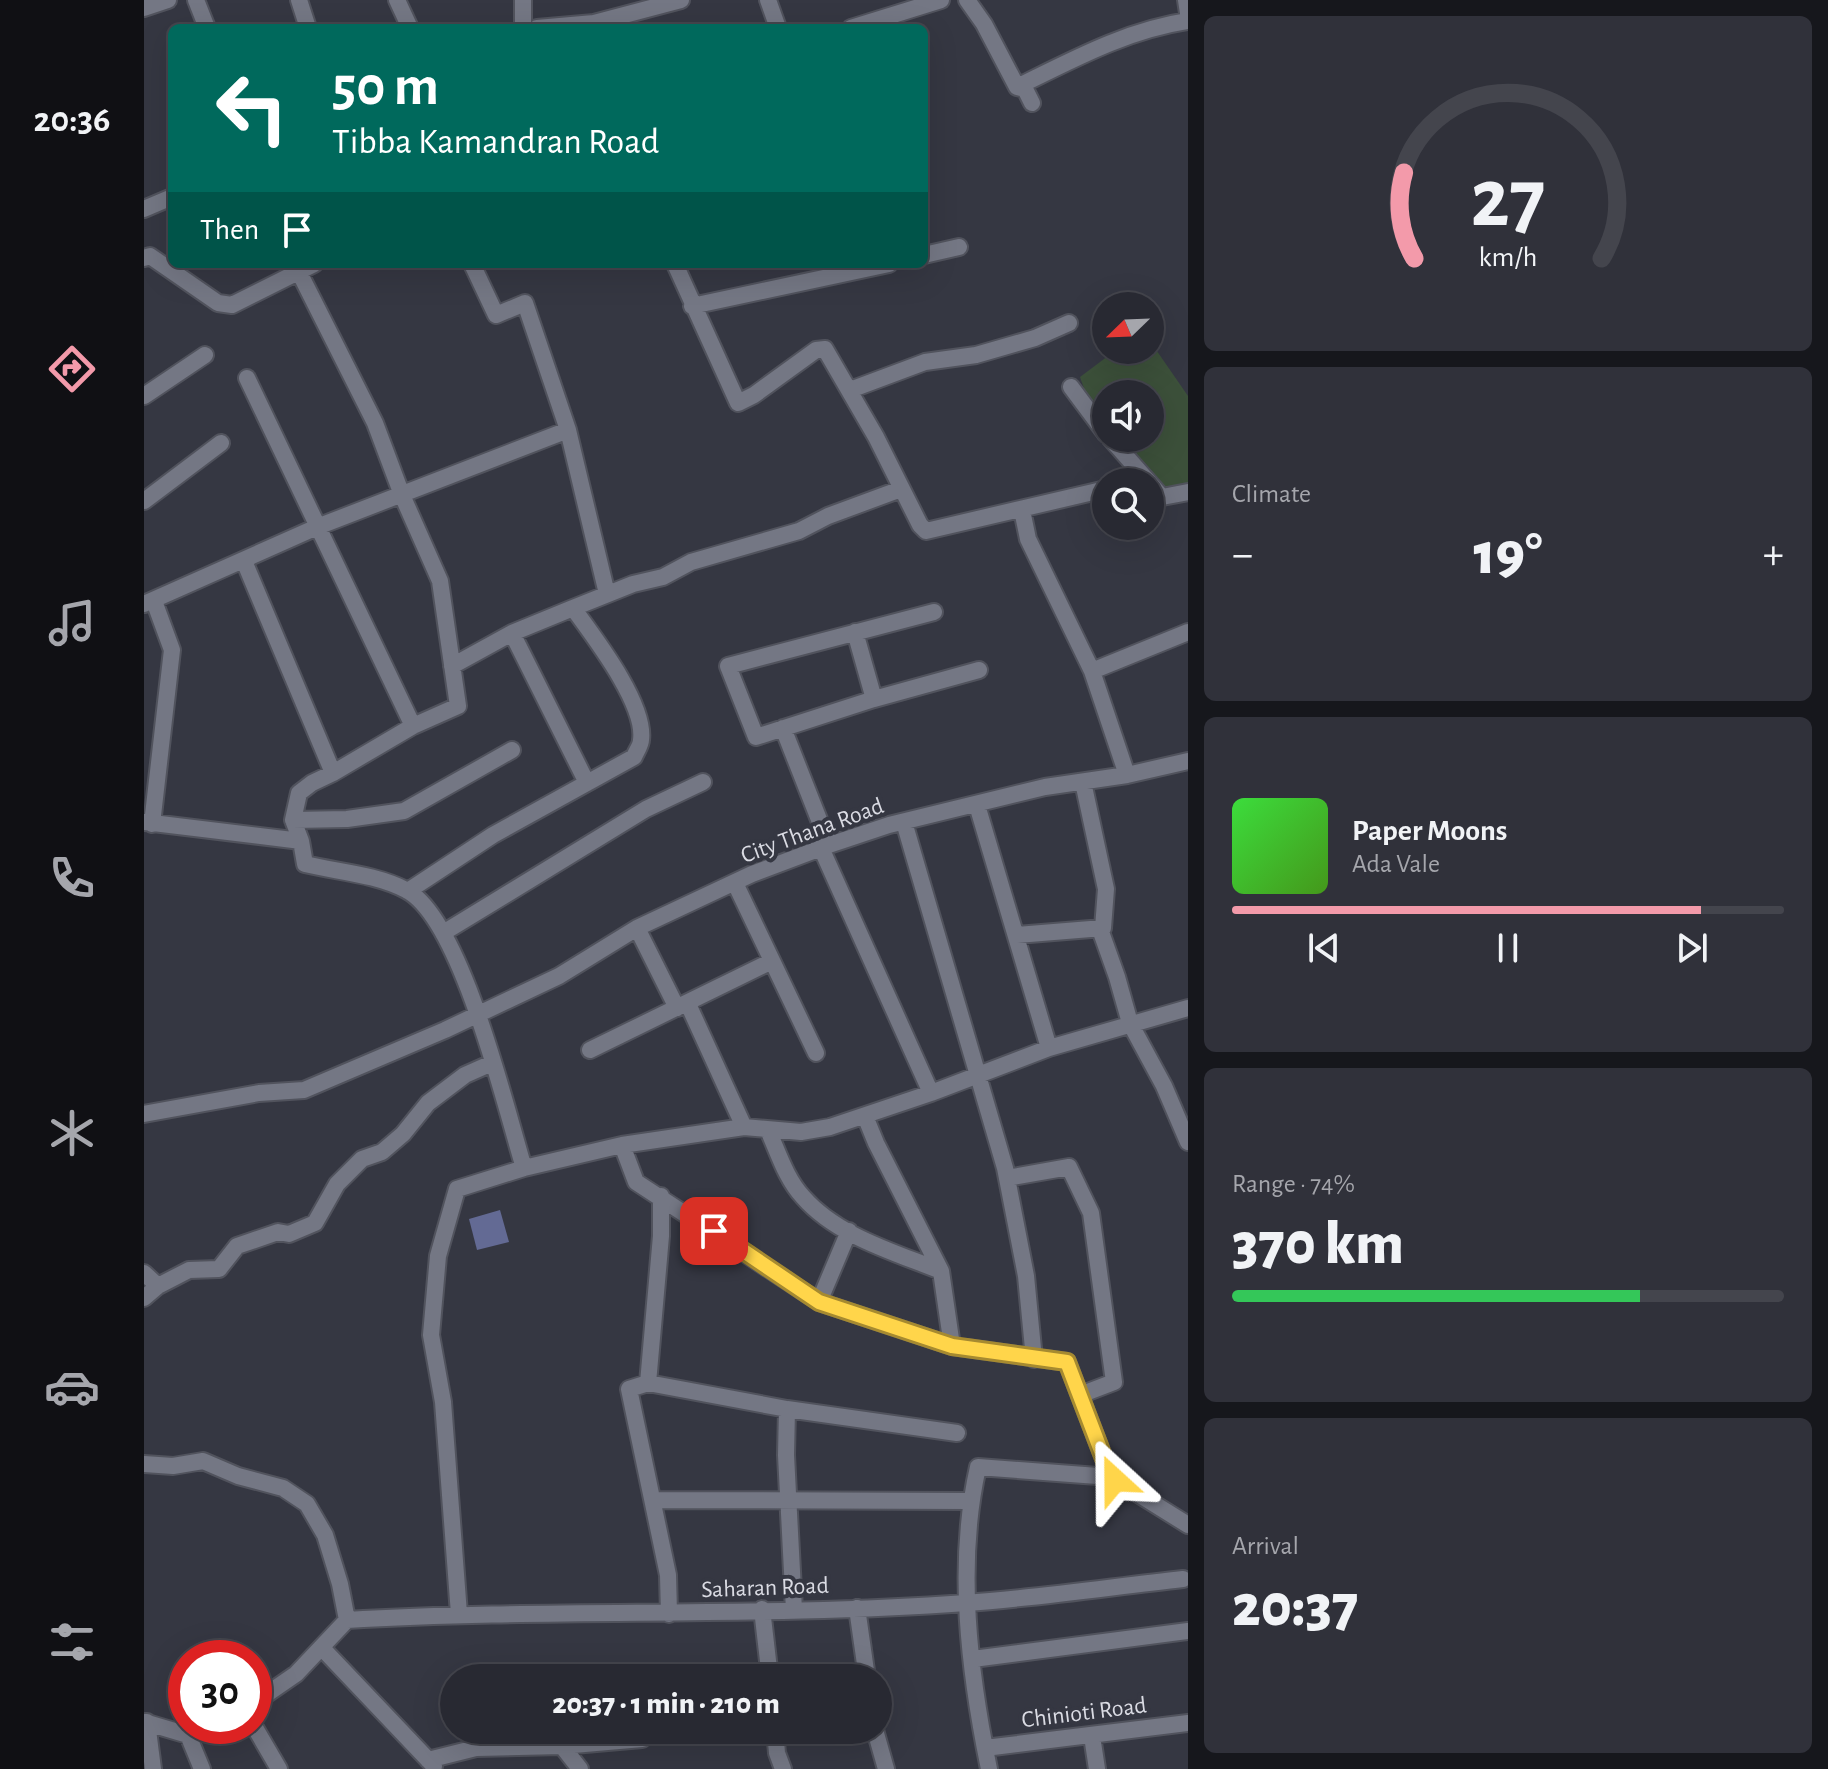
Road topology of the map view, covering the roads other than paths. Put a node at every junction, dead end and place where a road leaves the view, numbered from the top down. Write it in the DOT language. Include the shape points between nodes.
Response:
graph roads {
  1 [pos="168,0"];
  2 [pos="196,0"];
  3 [pos="299,0"];
  4 [pos="397,0"];
  5 [pos="523,0"];
  6 [pos="681,0"];
  7 [pos="768,0"];
  8 [pos="941,0"];
  9 [pos="967,0"];
  10 [pos="1186,0"];
  11 [pos="144,8"];
  12 [pos="1188,13"];
  13 [pos="1188,21"];
  14 [pos="205,24"];
  15 [pos="307,24"];
  16 [pos="408,24"];
  17 [pos="523,24"];
  18 [pos="583,24"];
  19 [pos="777,24"];
  20 [pos="864,24"];
  21 [pos="1017,87"];
  22 [pos="1032,103"];
  23 [pos="168,199"];
  24 [pos="144,209"];
  25 [pos="959,247"];
  26 [pos="928,254"];
  27 [pos="144,258"];
  28 [pos="297,268"];
  29 [pos="474,268"];
  30 [pos="677,268"];
  31 [pos="856,268"];
  32 [pos="822,272"];
  33 [pos="692,306"];
  34 [pos="1069,323"];
  35 [pos="205,355"];
  36 [pos="247,378"];
  37 [pos="1071,387"];
  38 [pos="850,390"];
  39 [pos="144,396"];
  40 [pos="1092,415"];
  41 [pos="568,430"];
  42 [pos="221,443"];
  43 [pos="1120,452"];
  44 [pos="1133,468"];
  45 [pos="901,489"];
  46 [pos="1092,492"];
  47 [pos="1188,492"];
  48 [pos="402,495"];
  49 [pos="1164,497"];
  50 [pos="144,501"];
  51 [pos="1022,510"];
  52 [pos="317,527"];
  53 [pos="244,561"];
  54 [pos="607,594"];
  55 [pos="149,603"];
  56 [pos="573,608"];
  57 [pos="934,612"];
  58 [pos="855,632"];
  59 [pos="1188,632"];
  60 [pos="512,633"];
  61 [pos="452,666"];
  62 [pos="979,670"];
  63 [pos="1092,671"];
  64 [pos="874,699"];
  65 [pos="413,726"];
  66 [pos="783,728"];
  67 [pos="512,750"];
  68 [pos="1188,761"];
  69 [pos="333,773"];
  70 [pos="1127,775"];
  71 [pos="703,782"];
  72 [pos="1083,782"];
  73 [pos="587,783"];
  74 [pos="977,805"];
  75 [pos="293,820"];
  76 [pos="904,822"];
  77 [pos="148,823"];
  78 [pos="301,841"];
  79 [pos="826,847"];
  80 [pos="735,883"];
  81 [pos="408,891"];
  82 [pos="637,928"];
  83 [pos="1103,928"];
  84 [pos="443,933"];
  85 [pos="1017,935"];
  86 [pos="772,961"];
  87 [pos="682,1006"];
  88 [pos="1188,1008"];
  89 [pos="477,1014"];
  90 [pos="1130,1023"];
  91 [pos="1049,1048"];
  92 [pos="590,1050"];
  93 [pos="816,1053"];
  94 [pos="492,1063"];
  95 [pos="979,1075"];
  96 [pos="931,1093"];
  97 [pos="144,1114"];
  98 [pos="865,1116"];
  99 [pos="744,1127"];
  100 [pos="768,1130"];
  101 [pos="1188,1142"];
  102 [pos="622,1145"];
  103 [pos="524,1168"];
  104 [pos="1007,1178"];
  105 [pos="661,1196"];
  106 [pos="849,1231"];
  107 [pos="941,1271"];
  108 [pos="144,1273"];
  109 [pos="158,1286"];
  110 [pos="144,1298"];
  111 [pos="819,1302"];
  112 [pos="952,1346"];
  113 [pos="1034,1359"];
  114 [pos="648,1383"];
  115 [pos="1080,1395"];
  116 [pos="787,1409"];
  117 [pos="957,1433"];
  118 [pos="144,1464"];
  119 [pos="1111,1477"];
  120 [pos="653,1500"];
  121 [pos="788,1500"];
  122 [pos="971,1501"];
  123 [pos="1188,1525"];
  124 [pos="1183,1579"];
  125 [pos="966,1603"];
  126 [pos="857,1608"];
  127 [pos="762,1609"];
  128 [pos="794,1610"];
  129 [pos="459,1614"];
  130 [pos="669,1614"];
  131 [pos="347,1620"];
  132 [pos="1188,1631"];
  133 [pos="322,1648"];
  134 [pos="973,1659"];
  135 [pos="768,1664"];
  136 [pos="865,1664"];
  137 [pos="272,1691"];
  138 [pos="146,1722"];
  139 [pos="1188,1723"];
  140 [pos="168,1729"];
  141 [pos="1092,1736"];
  142 [pos="192,1744"];
  143 [pos="264,1744"];
  144 [pos="585,1744"];
  145 [pos="776,1744"];
  146 [pos="879,1744"];
  147 [pos="562,1746"];
  148 [pos="985,1748"];
  149 [pos="432,1765"];
  150 [pos="153,1769"];
  151 [pos="202,1769"];
  152 [pos="279,1769"];
  153 [pos="580,1769"];
  154 [pos="783,1769"];
  155 [pos="886,1769"];
  156 [pos="989,1769"];
  157 [pos="1097,1769"];
  1 -- 11 [label="street"];
  2 -- 14 [label="street"];
  3 -- 15 [label="street"];
  4 -- 16 [label="street"];
  5 -- 17 [label="street"];
  6 -- 18 [label="street"];
  7 -- 19 [label="street"];
  8 -- 20 [label="street"];
  9 -- 21 [label="street"];
  10 -- 12 [label="street"];
  13 -- 21 [label="street" via="1095,48"];
  21 -- 22 [label="street" via="1025,89"];
  23 -- 24 [label="street"];
  25 -- 26 [label="street"];
  27 -- 28 [label="street" via="150,256 218,303 232,305"];
  28 -- 48 [label="street" via="375,423"];
  29 -- 41 [label="street" via="496,315 525,303"];
  30 -- 33 [label="street"];
  31 -- 32 [label="street"];
  32 -- 33 [label="street"];
  33 -- 38 [label="street" via="738,403 821,348"];
  34 -- 38 [label="street" via="976,355 925,362"];
  35 -- 39 [label="street"];
  36 -- 52 [label="street"];
  37 -- 40 [label="street"];
  38 -- 45 [label="street"];
  41 -- 48 [label="street"];
  41 -- 54 [label="street"];
  42 -- 50 [label="street"];
  43 -- 44 [label="street"];
  45 -- 51 [label="street" via="926,531"];
  45 -- 54 [label="street" via="799,531 691,562 663,577"];
  46 -- 51 [label="street"];
  47 -- 49 [label="street"];
  48 -- 52 [label="street"];
  48 -- 61 [label="street" via="440,581"];
  51 -- 63 [label="street" via="1028,539"];
  52 -- 53 [label="street"];
  52 -- 65 [label="street"];
  53 -- 55 [label="street"];
  53 -- 69 [label="street"];
  54 -- 56 [label="street"];
  55 -- 77 [label="street" via="172,650"];
  56 -- 60 [label="street"];
  56 -- 73 [label="street" via="628,691 641,739 634,757"];
  57 -- 58 [label="street"];
  58 -- 64 [label="street"];
  58 -- 66 [label="street" via="728,666 756,737"];
  59 -- 63 [label="street"];
  60 -- 61 [label="street"];
  60 -- 73 [label="street"];
  61 -- 65 [label="street" via="458,706"];
  62 -- 64 [label="street"];
  63 -- 70 [label="street"];
  64 -- 66 [label="street"];
  65 -- 69 [label="street"];
  66 -- 79 [label="street"];
  67 -- 75 [label="street" via="404,811"];
  68 -- 70 [label="street, City Thana Road"];
  69 -- 75 [label="street" via="299,793"];
  70 -- 72 [label="street, City Thana Road"];
  71 -- 84 [label="street" via="646,809"];
  72 -- 74 [label="street, City Thana Road"];
  72 -- 83 [label="street" via="1106,889"];
  73 -- 81 [label="street" via="493,835"];
  74 -- 76 [label="street, City Thana Road"];
  74 -- 85 [label="street"];
  75 -- 78 [label="street"];
  76 -- 79 [label="street, City Thana Road"];
  76 -- 95 [label="street"];
  77 -- 78 [label="street"];
  78 -- 81 [label="street" via="305,864"];
  79 -- 80 [label="street, City Thana Road"];
  79 -- 96 [label="street"];
  80 -- 82 [label="street, City Thana Road"];
  80 -- 86 [label="street"];
  81 -- 84 [label="street"];
  82 -- 87 [label="street"];
  82 -- 89 [label="street, City Thana Road" via="559,976"];
  83 -- 85 [label="street"];
  83 -- 90 [label="street"];
  84 -- 89 [label="street"];
  85 -- 91 [label="street"];
  86 -- 87 [label="street"];
  86 -- 93 [label="street"];
  87 -- 92 [label="street"];
  87 -- 99 [label="street"];
  88 -- 90 [label="street"];
  89 -- 94 [label="street"];
  89 -- 97 [label="street, City Thana Road" via="304,1090"];
  90 -- 91 [label="street"];
  90 -- 101 [label="street"];
  91 -- 95 [label="street"];
  94 -- 103 [label="street"];
  94 -- 109 [label="street" via="465,1075 428,1103 382,1152 362,1159 337,1184 315,1223 237,1246 219,1269 189,1270"];
  95 -- 96 [label="street"];
  95 -- 104 [label="street"];
  96 -- 98 [label="street"];
  98 -- 100 [label="street" via="801,1132"];
  98 -- 107 [label="street"];
  99 -- 100 [label="street"];
  99 -- 102 [label="street"];
  100 -- 106 [label="street" via="801,1196 824,1218"];
  102 -- 103 [label="street"];
  102 -- 105 [label="street" via="636,1182"];
  103 -- 129 [label="street" via="457,1189 438,1256 431,1335 443,1402"];
  104 -- 113 [label="street" via="1026,1276"];
  104 -- 115 [label="street" via="1069,1167 1091,1213 1114,1382"];
  105 -- 111 [label="street"];
  105 -- 114 [label="street"];
  106 -- 107 [label="street"];
  106 -- 111 [label="street"];
  107 -- 112 [label="street"];
  108 -- 109 [label="street"];
  109 -- 110 [label="street"];
  111 -- 112 [label="street"];
  112 -- 113 [label="street"];
  113 -- 115 [label="street" via="1067,1362"];
  114 -- 116 [label="street"];
  114 -- 120 [label="street" via="629,1389"];
  115 -- 119 [label="street"];
  116 -- 117 [label="street"];
  116 -- 121 [label="street"];
  118 -- 131 [label="street" via="203,1461 283,1488 307,1504 325,1535"];
  119 -- 122 [label="street" via="978,1467"];
  119 -- 123 [label="street"];
  120 -- 121 [label="street"];
  120 -- 130 [label="street" via="668,1575"];
  121 -- 122 [label="street"];
  121 -- 128 [label="street"];
  122 -- 125 [label="street"];
  124 -- 125 [label="street, Saharan Road"];
  125 -- 126 [label="street, Saharan Road"];
  125 -- 134 [label="street"];
  126 -- 128 [label="street, Saharan Road"];
  126 -- 136 [label="street"];
  127 -- 128 [label="street, Saharan Road"];
  127 -- 130 [label="street, Saharan Road"];
  127 -- 135 [label="street"];
  129 -- 130 [label="street, Saharan Road"];
  129 -- 131 [label="street, Saharan Road"];
  131 -- 133 [label="street"];
  132 -- 134 [label="street"];
  133 -- 137 [label="street"];
  133 -- 149 [label="street"];
  134 -- 148 [label="street"];
  138 -- 140 [label="street"];
  138 -- 150 [label="street"];
  139 -- 141 [label="street, Chinioti Road"];
  141 -- 148 [label="street, Chinioti Road"];
  141 -- 157 [label="street"];
  142 -- 151 [label="street"];
  143 -- 152 [label="street"];
  144 -- 147 [label="street"];
  145 -- 154 [label="street"];
  146 -- 155 [label="street"];
  147 -- 149 [label="street" via="476,1748"];
  147 -- 153 [label="street"];
  148 -- 156 [label="street"];
}
